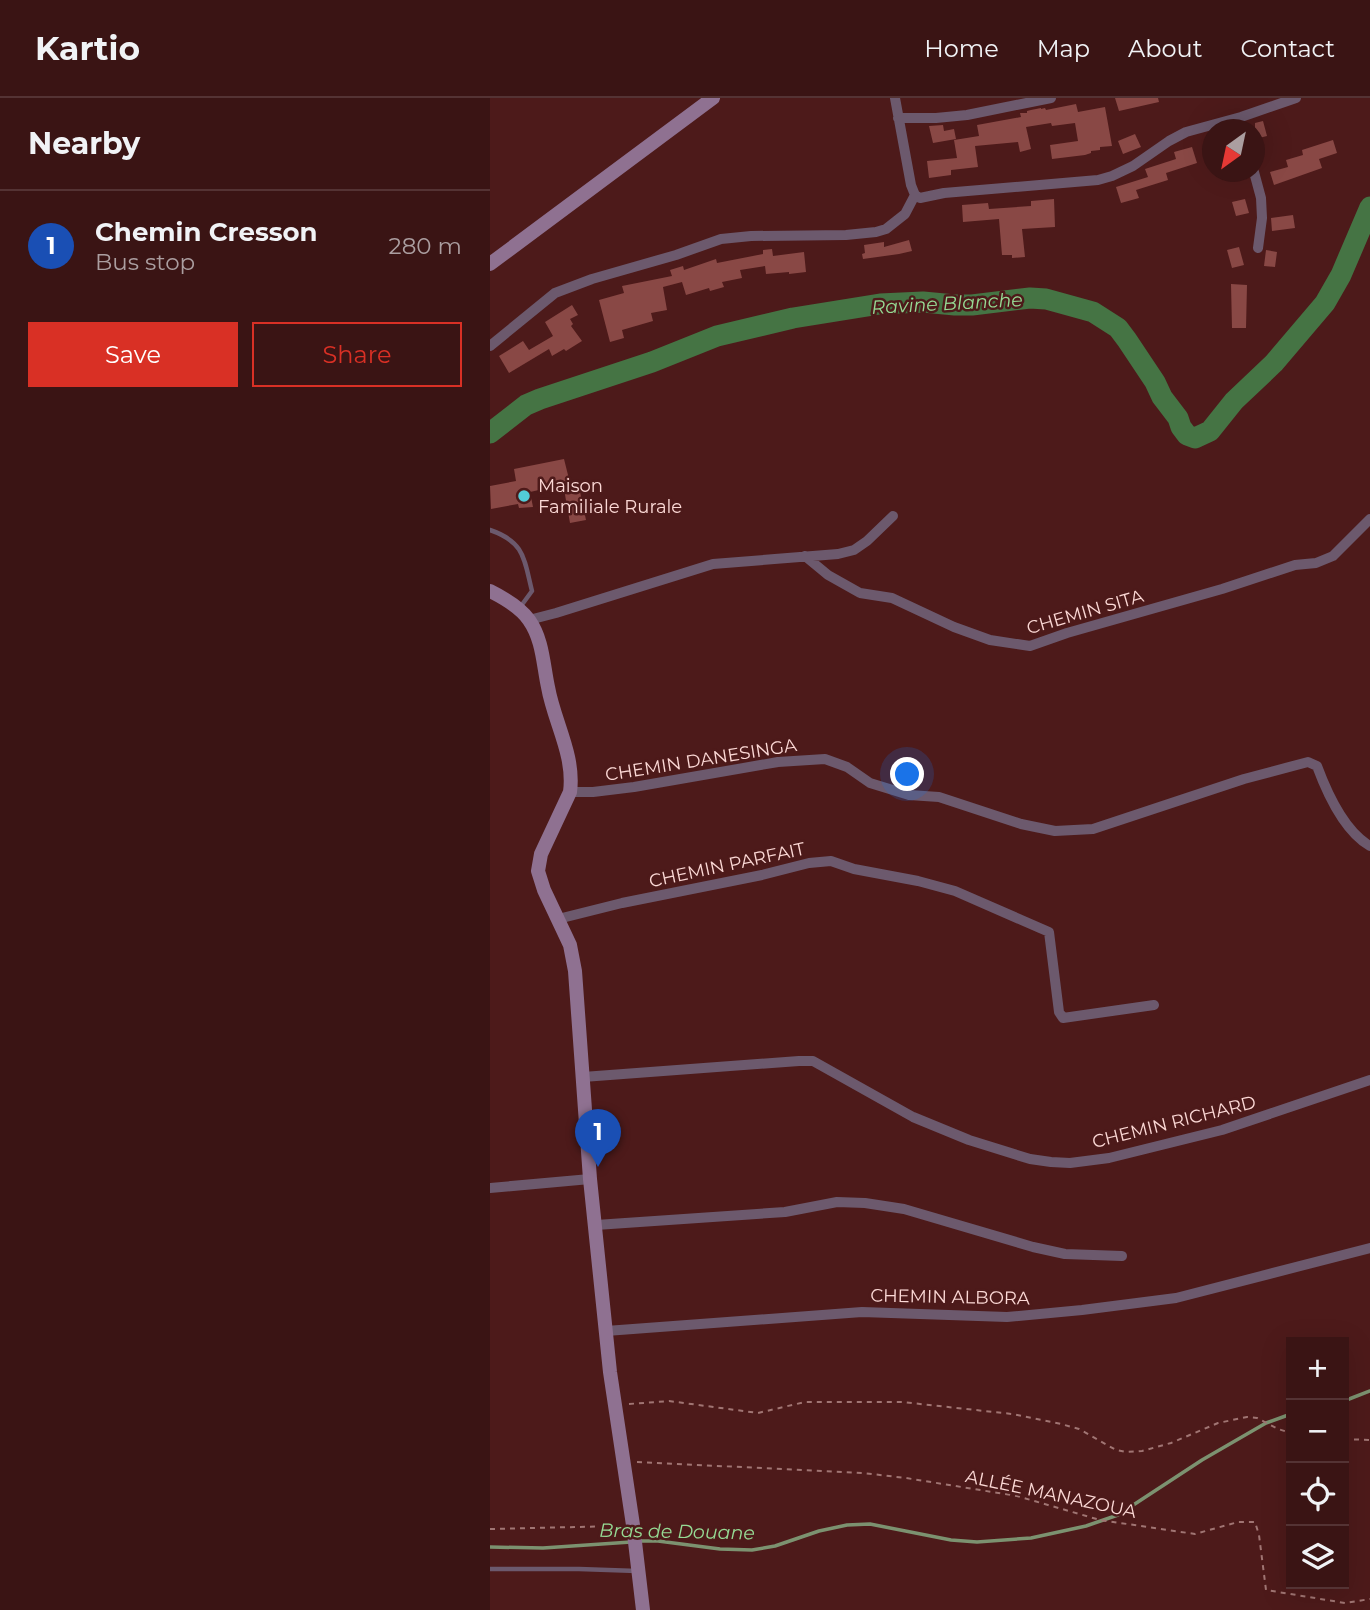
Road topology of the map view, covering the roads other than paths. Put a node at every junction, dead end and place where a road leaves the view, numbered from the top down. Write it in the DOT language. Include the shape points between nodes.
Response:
graph roads {
  1 [pos="713,98"];
  2 [pos="895,98"];
  3 [pos="1051,98"];
  4 [pos="1296,98"];
  5 [pos="1241,117"];
  6 [pos="898,118"];
  7 [pos="1257,182"];
  8 [pos="913,190"];
  9 [pos="1258,248"];
  10 [pos="490,264"];
  11 [pos="490,346"];
  12 [pos="894,516"];
  13 [pos="1370,519"];
  14 [pos="490,530"];
  15 [pos="805,556"];
  16 [pos="490,592"];
  17 [pos="523,614"];
  18 [pos="570,792"];
  19 [pos="1370,846"];
  20 [pos="558,919"];
  21 [pos="1154,1005"];
  22 [pos="583,1077"];
  23 [pos="1370,1080"];
  24 [pos="590,1179"];
  25 [pos="490,1188"];
  26 [pos="596,1224"];
  27 [pos="1370,1248"];
  28 [pos="1122,1256"];
  29 [pos="606,1331"];
  30 [pos="637,1567"];
  31 [pos="490,1569"];
  32 [pos="643,1610"];
  1 -- 10 [label="main road"];
  2 -- 6 [label="street"];
  3 -- 6 [label="street" via="967,115"];
  4 -- 5 [label="street"];
  5 -- 8 [label="street" via="1186,132 1133,166 1098,180 920,198"];
  6 -- 8 [label="street"];
  7 -- 9 [label="street" via="1262,218"];
  8 -- 11 [label="street" via="905,214 876,232 721,239 592,279 555,293"];
  12 -- 15 [label="street" via="854,550"];
  13 -- 15 [label="street, CHEMIN SITA" via="1333,556 1316,563 1295,565 1030,646 990,640 892,598 860,593"];
  14 -- 17 [label="lane" via="510,538 522,552 532,591"];
  15 -- 17 [label="street" via="713,564 556,613"];
  16 -- 17 [label="main road"];
  17 -- 18 [label="main road" via="545,662 569,760"];
  18 -- 19 [label="street, CHEMIN DANESINGA" via="621,789 778,762 825,759 870,783 909,795 939,797 1055,831 1093,829 1308,762 1317,766 1340,815 1360,841"];
  18 -- 20 [label="main road" via="537,871"];
  20 -- 21 [label="street, CHEMIN PARFAIT" via="831,861 955,891 1049,932 1063,1018"];
  20 -- 22 [label="main road" via="575,971"];
  22 -- 23 [label="street, CHEMIN RICHARD" via="813,1061 913,1117 969,1140 1030,1159 1070,1163 1222,1130"];
  22 -- 24 [label="main road"];
  24 -- 25 [label="street"];
  24 -- 26 [label="main road"];
  26 -- 28 [label="street" via="865,1203 904,1209 1065,1254"];
  26 -- 29 [label="main road"];
  27 -- 29 [label="street, CHEMIN ALBORA" via="1176,1298 1082,1310 1007,1317 862,1312"];
  29 -- 30 [label="main road"];
  30 -- 31 [label="lane"];
  30 -- 32 [label="main road"];
}
